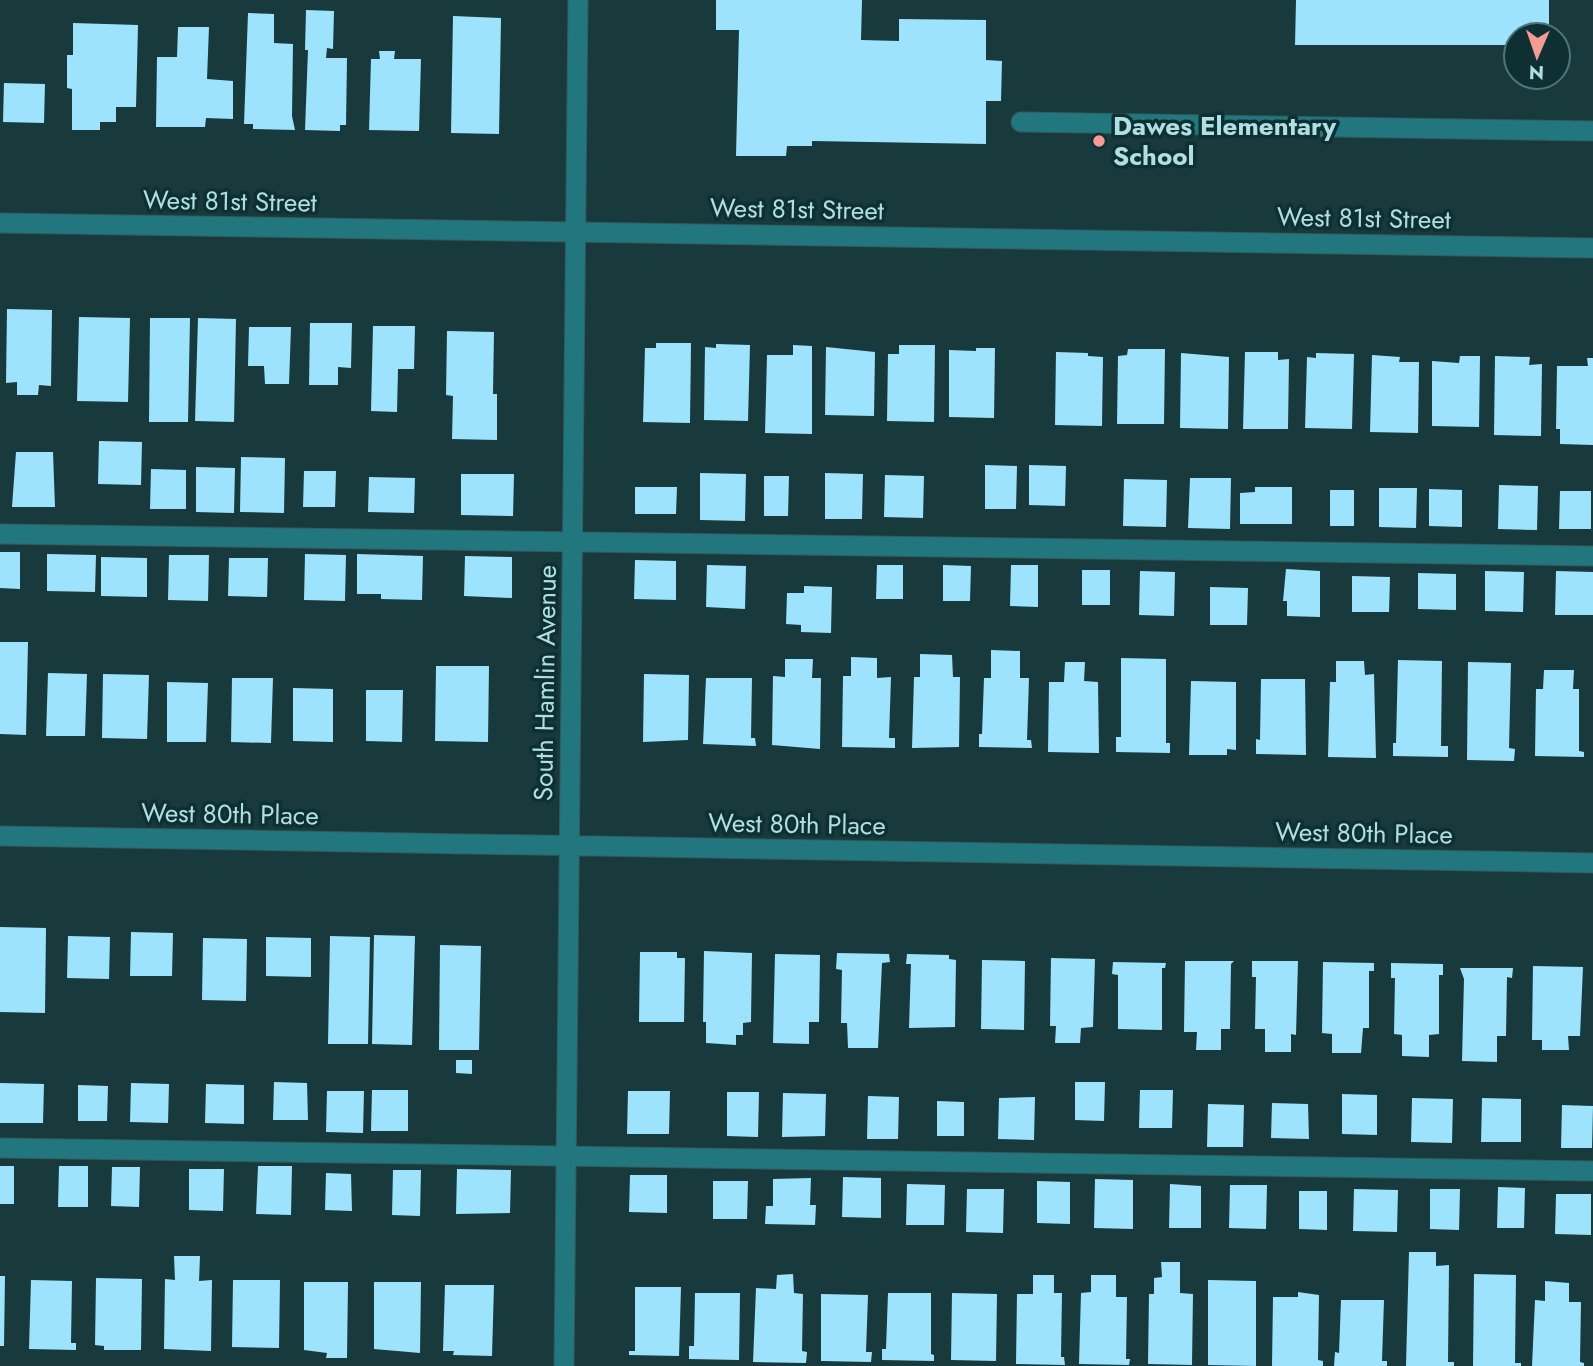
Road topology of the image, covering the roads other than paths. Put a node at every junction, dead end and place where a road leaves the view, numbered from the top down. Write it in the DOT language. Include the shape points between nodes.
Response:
graph roads {
  1 [pos="578,0"];
  2 [pos="1021,122"];
  3 [pos="1593,131"];
  4 [pos="0,223"];
  5 [pos="576,232"];
  6 [pos="1593,248"];
  7 [pos="0,534"];
  8 [pos="572,542"];
  9 [pos="1593,556"];
  10 [pos="0,836"];
  11 [pos="569,846"];
  12 [pos="1593,863"];
  13 [pos="0,1148"];
  14 [pos="566,1156"];
  15 [pos="1593,1171"];
  16 [pos="564,1366"];
  1 -- 5 [label="street, South Hamlin Avenue"];
  2 -- 3 [label="street"];
  4 -- 5 [label="street, West 81st Street"];
  5 -- 6 [label="street, West 81st Street"];
  5 -- 8 [label="street, South Hamlin Avenue"];
  7 -- 8 [label="street"];
  8 -- 9 [label="street"];
  8 -- 11 [label="street, South Hamlin Avenue"];
  10 -- 11 [label="street, West 80th Place"];
  11 -- 12 [label="street, West 80th Place"];
  11 -- 14 [label="street, South Hamlin Avenue"];
  13 -- 14 [label="street"];
  14 -- 15 [label="street"];
  14 -- 16 [label="street, South Hamlin Avenue"];
}
